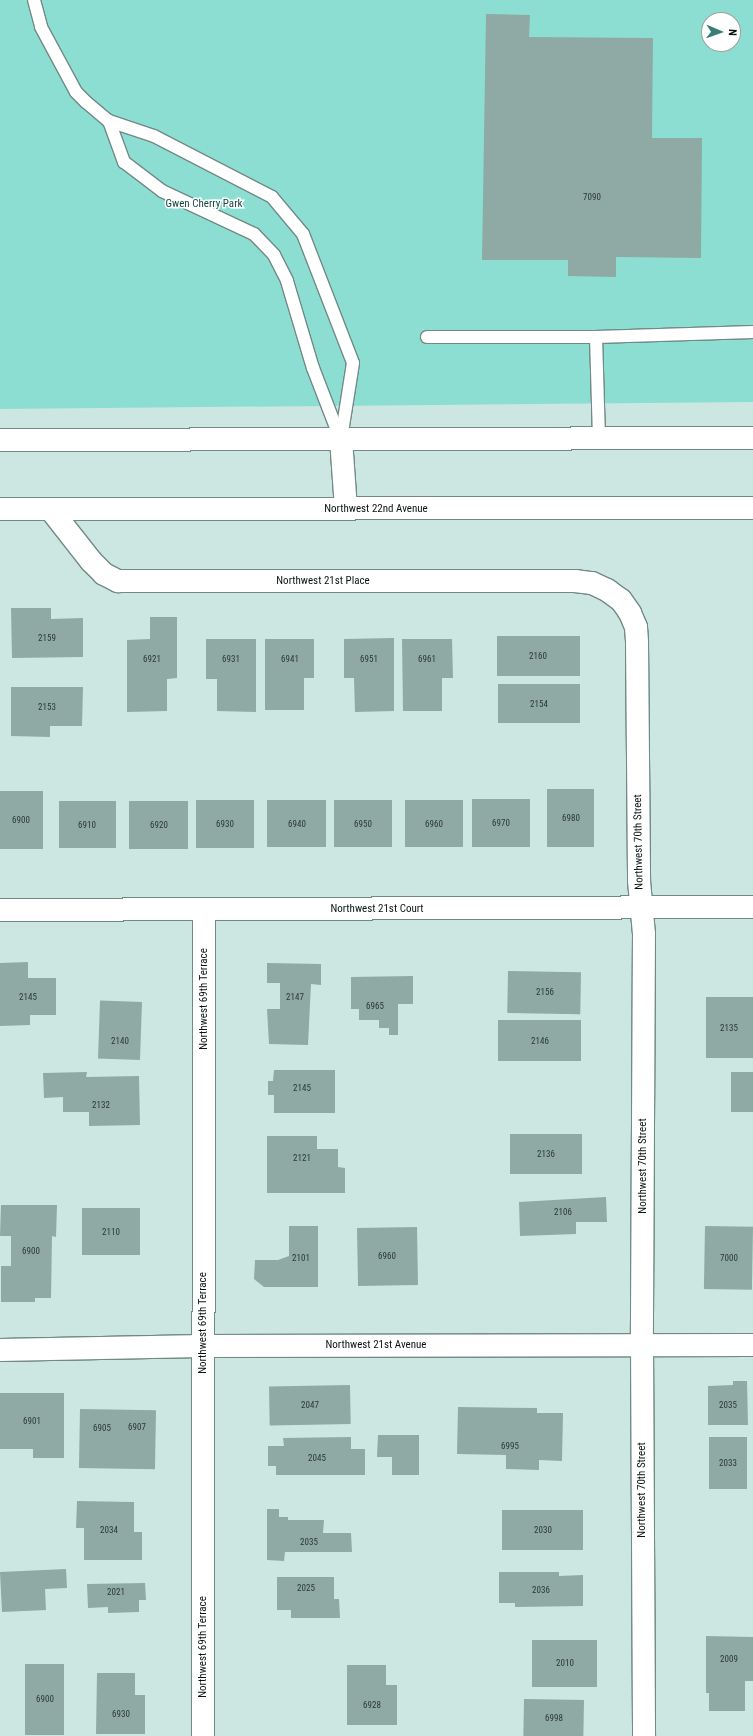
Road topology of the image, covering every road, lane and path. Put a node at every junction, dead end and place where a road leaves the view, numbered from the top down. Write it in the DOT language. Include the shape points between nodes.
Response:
graph roads {
  1 [pos="34,0"];
  2 [pos="109,121"];
  3 [pos="753,332"];
  4 [pos="427,337"];
  5 [pos="596,337"];
  6 [pos="599,438"];
  7 [pos="753,438"];
  8 [pos="341,439"];
  9 [pos="0,440"];
  10 [pos="753,508"];
  11 [pos="0,509"];
  12 [pos="346,509"];
  13 [pos="51,510"];
  14 [pos="621,600"];
  15 [pos="641,907"];
  16 [pos="753,907"];
  17 [pos="0,910"];
  18 [pos="204,910"];
  19 [pos="642,1344"];
  20 [pos="753,1344"];
  21 [pos="202,1346"];
  22 [pos="0,1350"];
  23 [pos="203,1736"];
  24 [pos="644,1736"];
  1 -- 2 [label="lane" via="41,27 76,92"];
  2 -- 8 [label="lane" via="124,162 162,191 254,234 274,255 287,281 313,368"];
  2 -- 8 [label="lane" via="154,136 272,197 303,234 353,363"];
  3 -- 5 [label="lane"];
  4 -- 5 [label="lane"];
  5 -- 6 [label="lane"];
  6 -- 7 [label="street"];
  6 -- 8 [label="street"];
  8 -- 9 [label="street"];
  8 -- 12 [label="street"];
  10 -- 12 [label="street, Northwest 22nd Avenue"];
  11 -- 13 [label="street, Northwest 22nd Avenue"];
  12 -- 13 [label="street, Northwest 22nd Avenue"];
  13 -- 14 [label="street, Northwest 21st Place" via="90,561 104,574 118,581 575,581 592,583"];
  14 -- 15 [label="street, Northwest 70th Street" via="636,626"];
  15 -- 16 [label="street, Northwest 21st Court"];
  15 -- 18 [label="street, Northwest 21st Court"];
  15 -- 19 [label="street, Northwest 70th Street" via="644,934"];
  17 -- 18 [label="street, Northwest 21st Court"];
  18 -- 21 [label="street, Northwest 69th Terrace"];
  19 -- 20 [label="street, Northwest 21st Avenue"];
  19 -- 21 [label="street, Northwest 21st Avenue"];
  19 -- 24 [label="street, Northwest 70th Street"];
  21 -- 22 [label="street, Northwest 21st Avenue"];
  21 -- 23 [label="street, Northwest 69th Terrace"];
}
